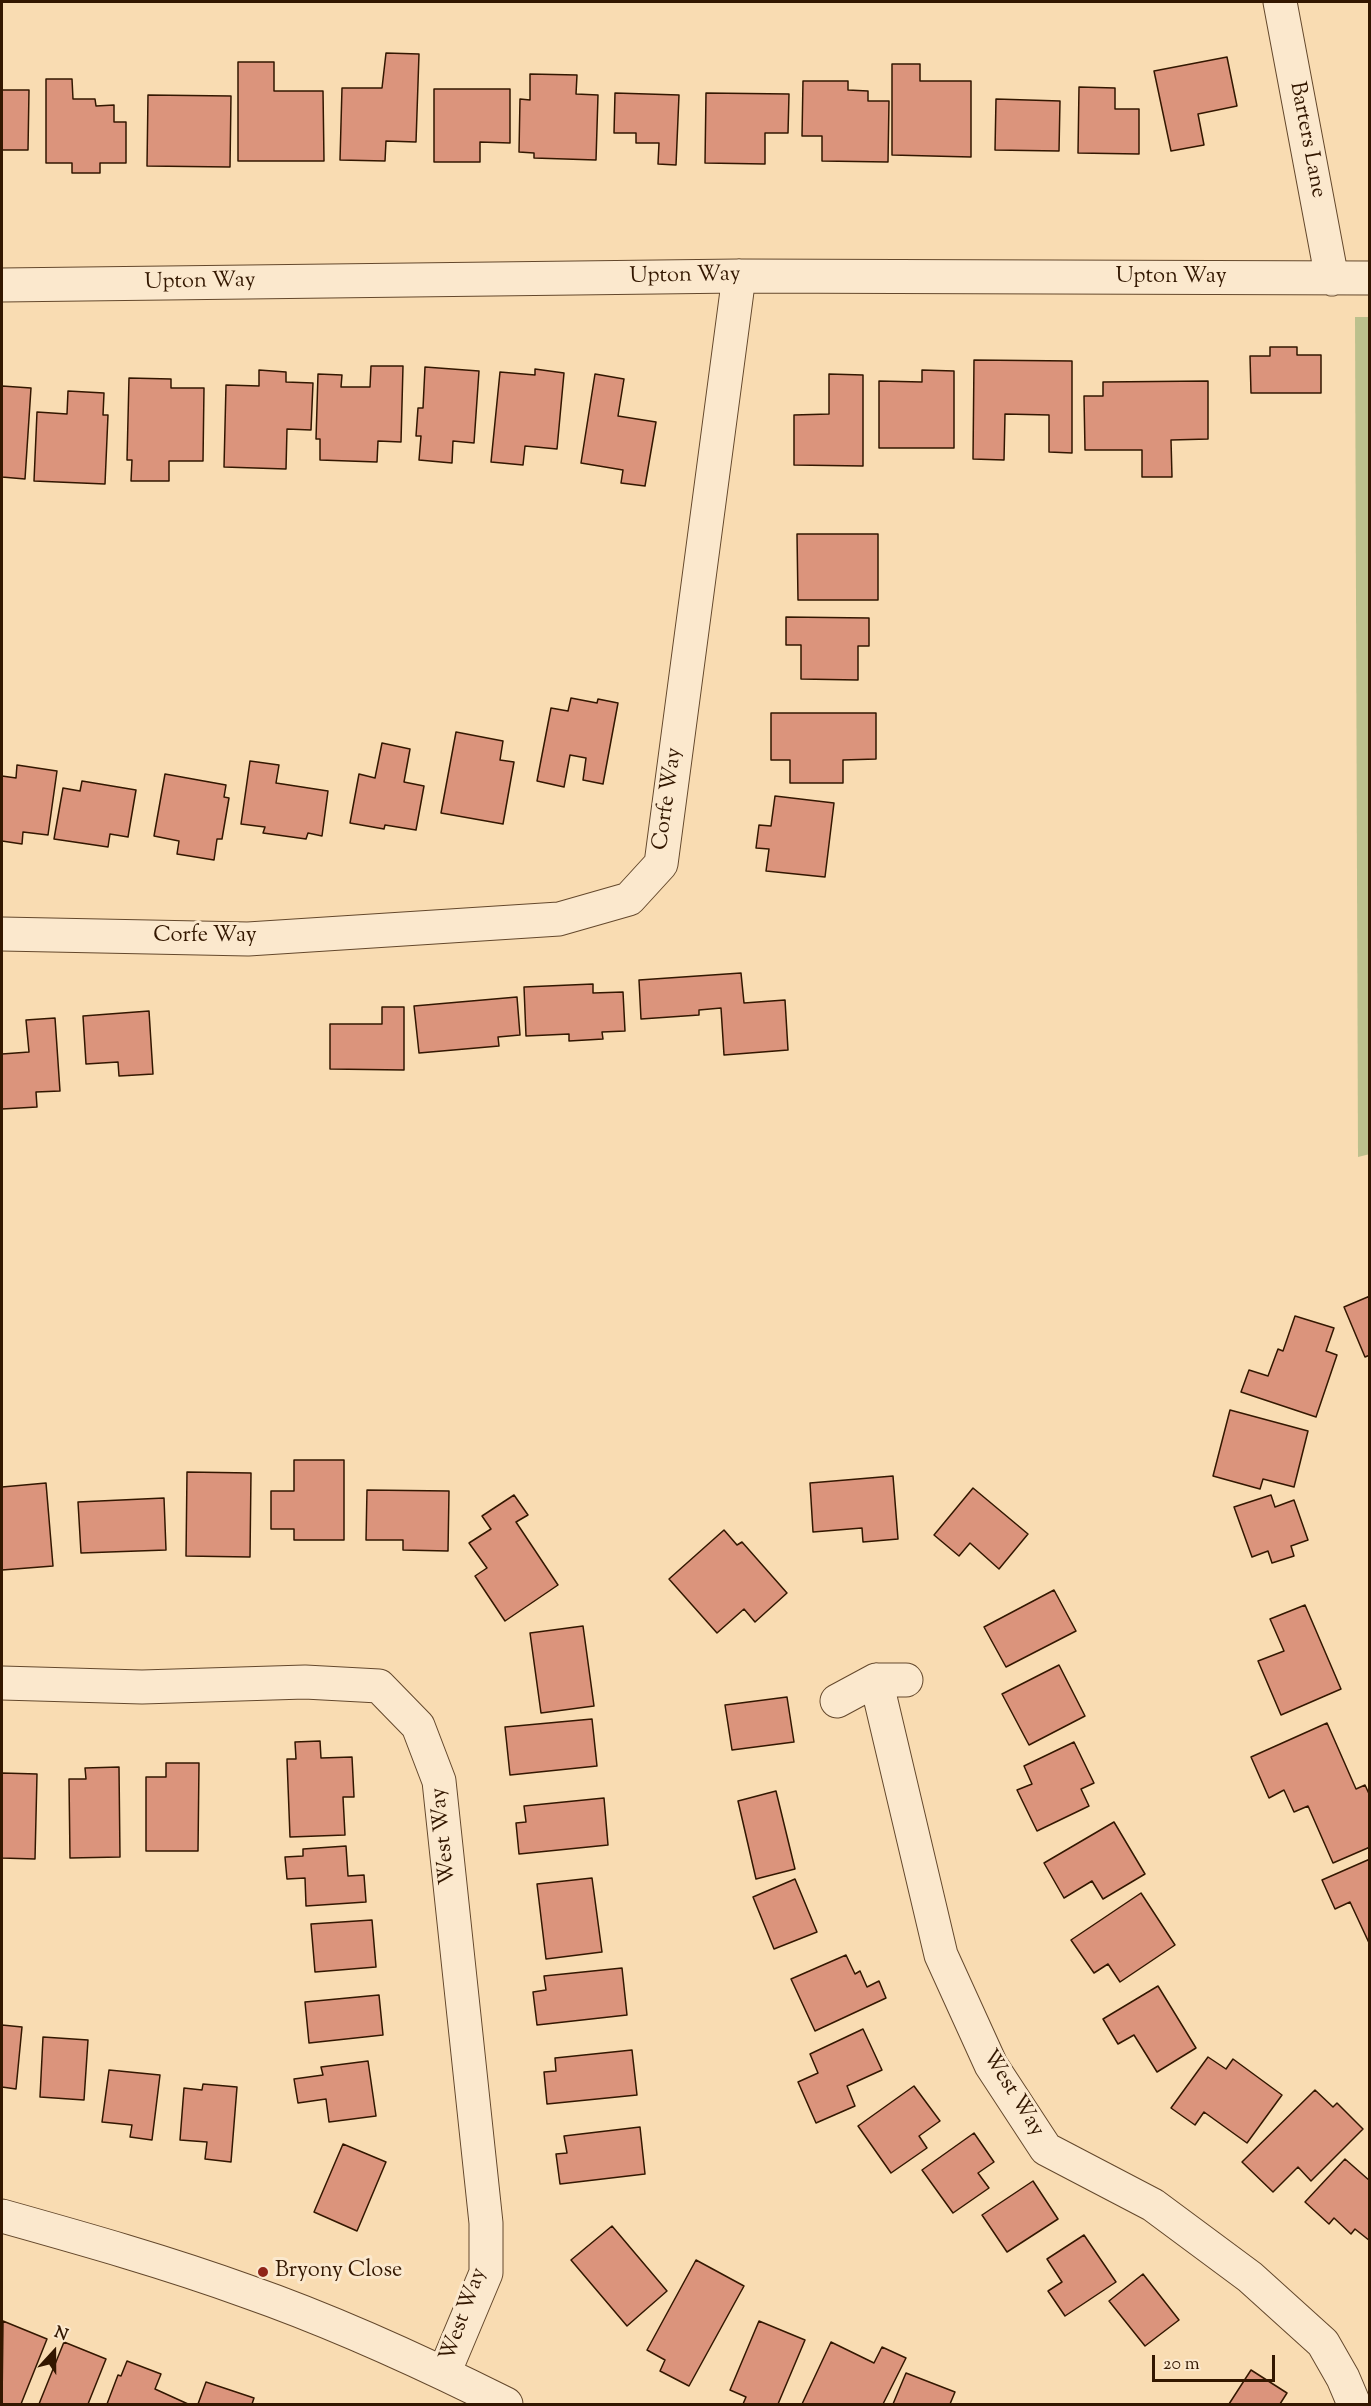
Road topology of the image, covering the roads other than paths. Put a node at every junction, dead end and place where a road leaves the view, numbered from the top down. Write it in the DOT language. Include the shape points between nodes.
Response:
graph roads {
  1 [pos="1280,2"];
  2 [pos="739,276"];
  3 [pos="1370,278"];
  4 [pos="1332,279"];
  5 [pos="2,285"];
  6 [pos="2,934"];
  7 [pos="2,1683"];
  8 [pos="837,1701"];
  9 [pos="2,2216"];
  10 [pos="444,2373"];
  11 [pos="506,2404"];
  12 [pos="1354,2404"];
  1 -- 4 [label="street, Barters Lane"];
  2 -- 4 [label="street, Upton Way"];
  2 -- 5 [label="street, Upton Way"];
  2 -- 6 [label="street, Corfe Way" via="661,864 629,899 560,919 248,939"];
  3 -- 4 [label="street, Upton Way"];
  7 -- 10 [label="street, West Way" via="142,1687 305,1682 379,1686 418,1726 439,1780 486,2223 486,2273"];
  8 -- 12 [label="street, West Way" via="891,1680 941,1955 991,2065 1046,2149 1154,2205 1250,2277 1323,2343"];
  9 -- 10 [label="street, West Way" via="248,2292"];
  10 -- 11 [label="street, West Way"];
}
